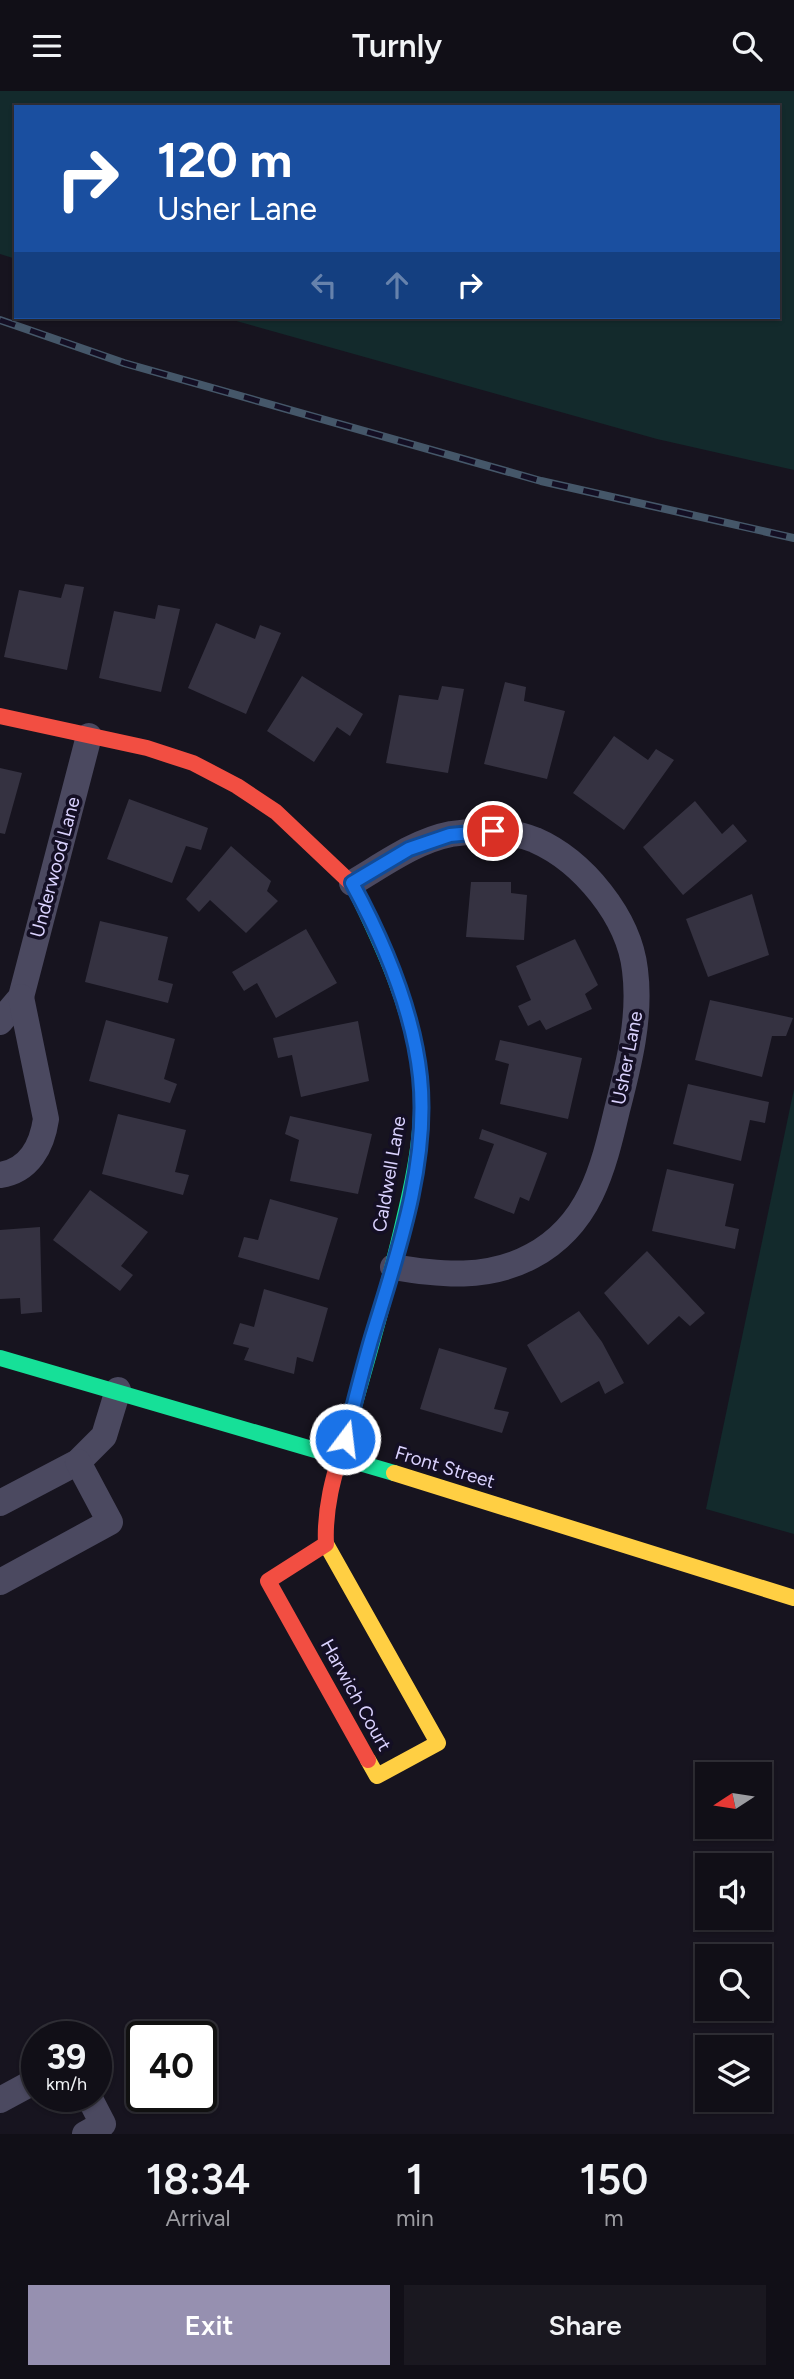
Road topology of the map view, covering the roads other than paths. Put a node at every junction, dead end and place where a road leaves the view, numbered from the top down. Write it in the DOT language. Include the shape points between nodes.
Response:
graph roads {
  1 [pos="0,716"];
  2 [pos="89,736"];
  3 [pos="352,883"];
  4 [pos="21,997"];
  5 [pos="0,1022"];
  6 [pos="0,1175"];
  7 [pos="393,1268"];
  8 [pos="0,1358"];
  9 [pos="118,1390"];
  10 [pos="340,1456"];
  11 [pos="78,1462"];
  12 [pos="0,1503"];
  13 [pos="326,1544"];
  14 [pos="0,1582"];
  15 [pos="794,1598"];
  16 [pos="21,2089"];
  17 [pos="0,2100"];
  18 [pos="97,2112"];
  19 [pos="85,2134"];
  1 -- 2 [label="street, Caldwell Lane"];
  2 -- 3 [label="street, Caldwell Lane" via="193,763 237,786 276,811"];
  2 -- 4 [label="street, Underwood Lane"];
  3 -- 7 [label="street, Caldwell Lane" via="388,957 420,1076 421,1126"];
  3 -- 7 [label="street, Usher Lane" via="409,849 450,835 493,831 535,840 571,863 600,891 625,933 635,967 638,1008 632,1047 602,1174 564,1233 534,1255 504,1268 439,1275"];
  4 -- 5 [label="street, Underwood Lane"];
  4 -- 6 [label="street, Underwood Lane" via="46,1119 35,1154 22,1166"];
  7 -- 10 [label="street, Caldwell Lane"];
  8 -- 9 [label="street, Front Street"];
  9 -- 10 [label="street, Front Street"];
  9 -- 11 [label="street" via="104,1436"];
  10 -- 13 [label="street" via="325,1518"];
  10 -- 15 [label="street, Front Street"];
  11 -- 12 [label="street"];
  11 -- 14 [label="street" via="110,1522"];
  13 -- 13 [label="street, Harwich Court" via="268,1581 377,1776 438,1743"];
  16 -- 17 [label="street"];
  18 -- 19 [label="street" via="103,2124"];
}
